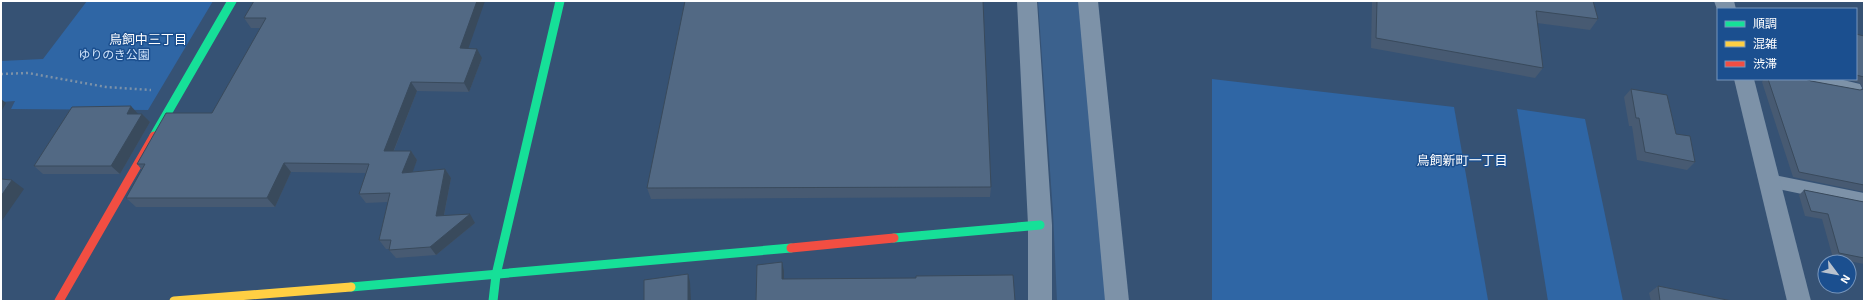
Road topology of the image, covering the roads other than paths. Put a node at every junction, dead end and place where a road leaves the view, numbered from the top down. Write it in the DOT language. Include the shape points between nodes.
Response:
graph roads {
  1 [pos="232,1"];
  2 [pos="560,1"];
  3 [pos="1027,1"];
  4 [pos="1088,1"];
  5 [pos="1744,80"];
  6 [pos="1811,80"];
  7 [pos="1854,88"];
  8 [pos="1769,181"];
  9 [pos="1864,200"];
  10 [pos="1040,225"];
  11 [pos="496,274"];
  12 [pos="59,301"];
  13 [pos="174,301"];
  14 [pos="493,301"];
  15 [pos="1040,301"];
  16 [pos="1117,301"];
  17 [pos="1799,301"];
  1 -- 12 [label="street"];
  2 -- 11 [label="street"];
  3 -- 10 [label="street"];
  4 -- 16 [label="street"];
  5 -- 8 [label="street"];
  6 -- 7 [label="lane"];
  8 -- 9 [label="lane"];
  8 -- 17 [label="street"];
  10 -- 11 [label="street"];
  10 -- 15 [label="street"];
  11 -- 13 [label="street"];
  11 -- 14 [label="street"];
}
